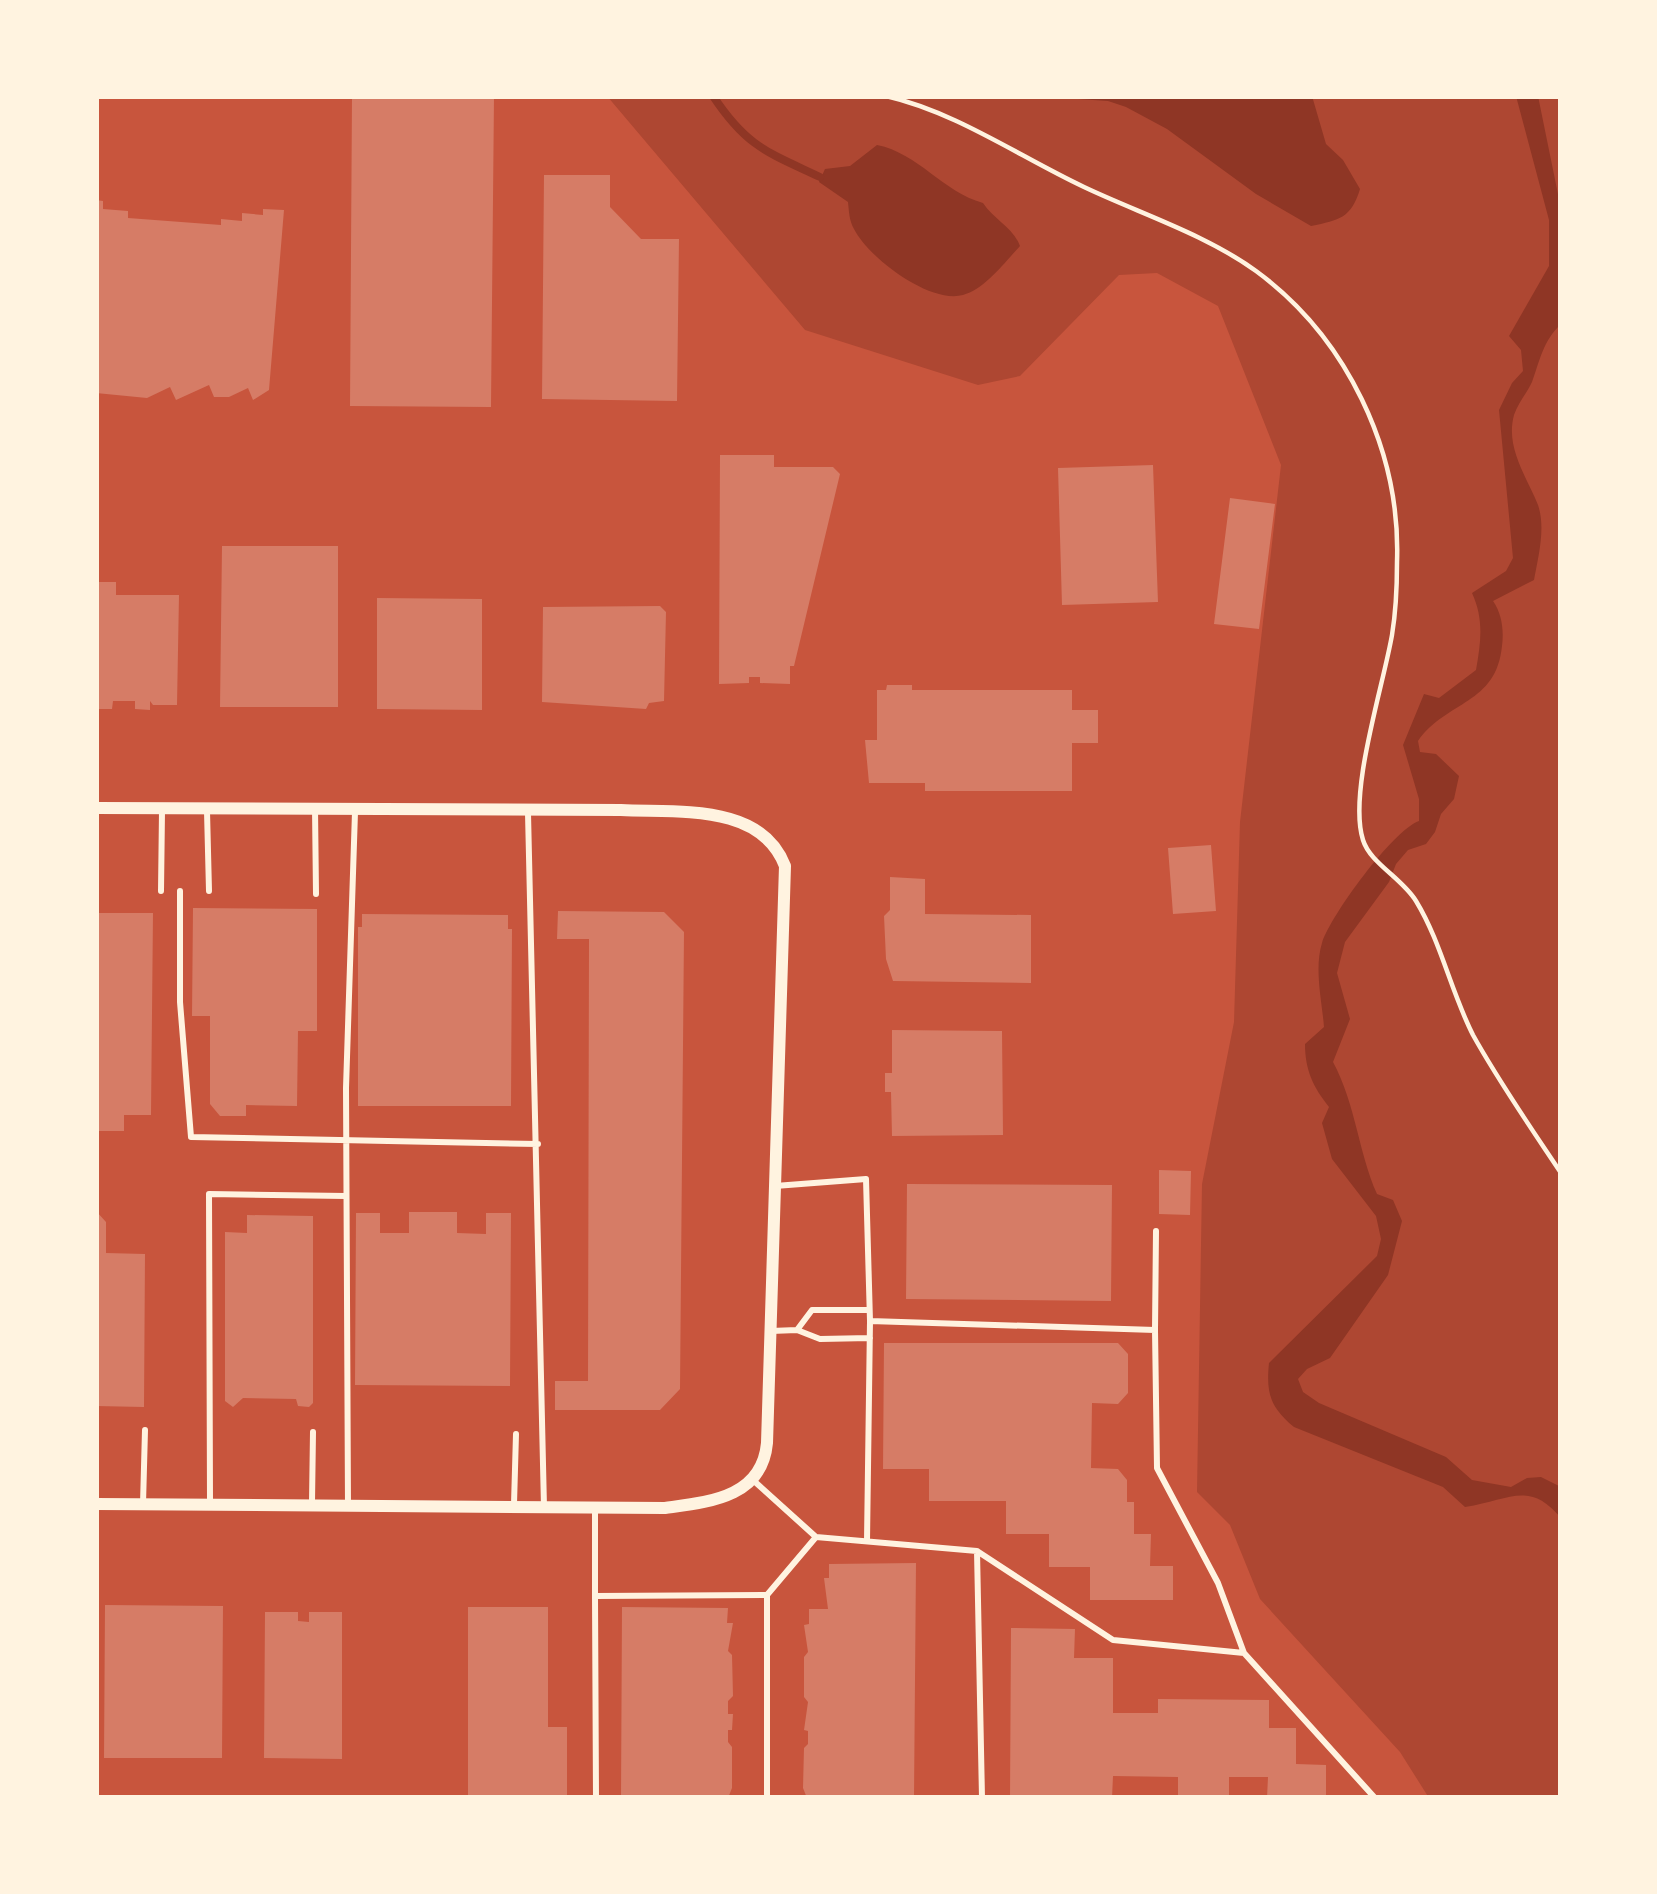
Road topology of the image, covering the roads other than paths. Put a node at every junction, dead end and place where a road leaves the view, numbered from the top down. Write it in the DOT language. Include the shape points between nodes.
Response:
graph roads {
  1 [pos="96,808"];
  2 [pos="162,808"];
  3 [pos="207,808"];
  4 [pos="315,808"];
  5 [pos="356,808"];
  6 [pos="527,809"];
  7 [pos="161,891"];
  8 [pos="180,891"];
  9 [pos="209,891"];
  10 [pos="316,894"];
  11 [pos="346,1140"];
  12 [pos="538,1144"];
  13 [pos="776,1186"];
  14 [pos="346,1196"];
  15 [pos="1156,1231"];
  16 [pos="870,1310"];
  17 [pos="870,1321"];
  18 [pos="797,1330"];
  19 [pos="1155,1330"];
  20 [pos="771,1331"];
  21 [pos="869,1338"];
  22 [pos="145,1430"];
  23 [pos="313,1432"];
  24 [pos="516,1434"];
  25 [pos="752,1478"];
  26 [pos="96,1504"];
  27 [pos="143,1504"];
  28 [pos="210,1505"];
  29 [pos="312,1506"];
  30 [pos="348,1506"];
  31 [pos="514,1508"];
  32 [pos="544,1508"];
  33 [pos="595,1508"];
  34 [pos="817,1537"];
  35 [pos="867,1541"];
  36 [pos="977,1550"];
  37 [pos="767,1595"];
  38 [pos="595,1596"];
  39 [pos="1244,1654"];
  40 [pos="596,1798"];
  41 [pos="767,1798"];
  42 [pos="982,1798"];
  43 [pos="1375,1798"];
  1 -- 2 [label="street"];
  2 -- 3 [label="street"];
  2 -- 7 [label="lane"];
  3 -- 4 [label="street"];
  3 -- 9 [label="lane"];
  4 -- 5 [label="street"];
  4 -- 10 [label="lane"];
  5 -- 6 [label="street"];
  5 -- 11 [label="lane"];
  6 -- 12 [label="lane"];
  6 -- 13 [label="street" via="746,821 777,845 785,876"];
  8 -- 11 [label="lane" via="191,1137"];
  11 -- 12 [label="lane"];
  11 -- 14 [label="lane"];
  12 -- 32 [label="lane"];
  13 -- 16 [label="lane" via="866,1179"];
  13 -- 20 [label="street"];
  14 -- 28 [label="lane" via="209,1194"];
  14 -- 30 [label="lane"];
  15 -- 19 [label="lane"];
  16 -- 17 [label="lane"];
  16 -- 18 [label="lane" via="812,1310"];
  17 -- 19 [label="lane"];
  17 -- 21 [label="lane"];
  18 -- 20 [label="lane"];
  18 -- 21 [label="lane" via="820,1340"];
  19 -- 39 [label="lane" via="1156,1468 1218,1583"];
  20 -- 25 [label="street" via="766,1457"];
  21 -- 35 [label="lane"];
  22 -- 27 [label="lane"];
  23 -- 29 [label="lane"];
  24 -- 31 [label="lane"];
  25 -- 33 [label="street" via="740,1493 699,1505"];
  25 -- 34 [label="lane"];
  26 -- 27 [label="street"];
  27 -- 28 [label="street"];
  28 -- 29 [label="street"];
  29 -- 30 [label="street"];
  30 -- 31 [label="street"];
  31 -- 32 [label="street"];
  32 -- 33 [label="street"];
  33 -- 38 [label="lane"];
  34 -- 35 [label="lane"];
  34 -- 37 [label="lane"];
  35 -- 36 [label="lane"];
  36 -- 39 [label="lane" via="1113,1640"];
  36 -- 42 [label="lane"];
  37 -- 38 [label="lane"];
  37 -- 41 [label="lane"];
  38 -- 40 [label="lane"];
  39 -- 43 [label="lane"];
}
